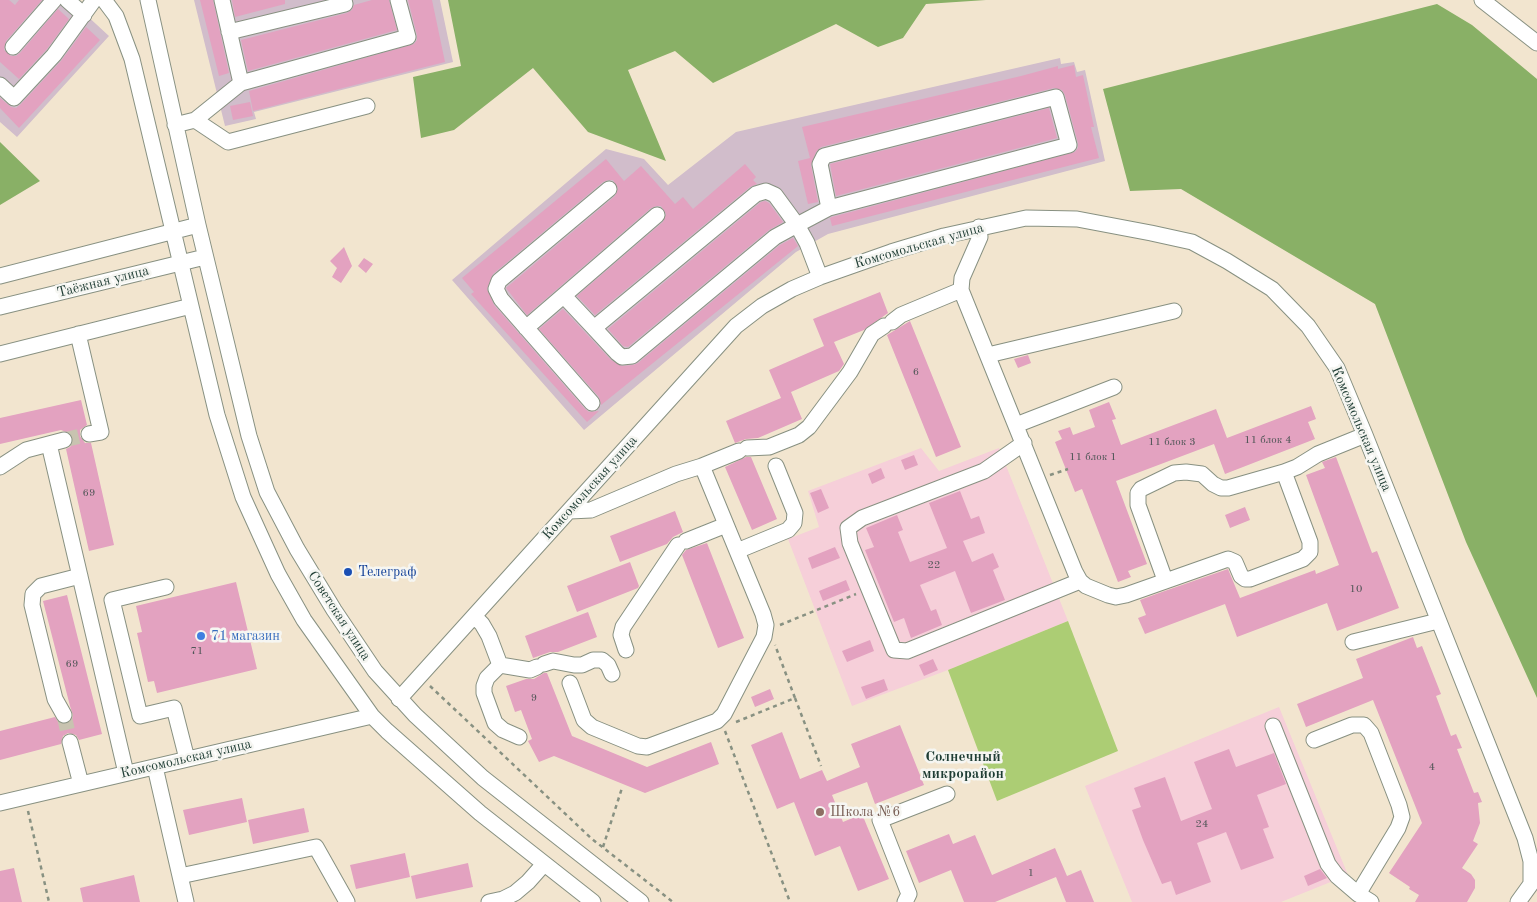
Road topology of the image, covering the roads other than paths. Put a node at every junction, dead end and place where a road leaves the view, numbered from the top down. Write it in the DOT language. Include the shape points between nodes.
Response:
graph roads {
  1 [pos="54,0"];
  2 [pos="67,0"];
  3 [pos="94,0"];
  4 [pos="104,0"];
  5 [pos="148,0"];
  6 [pos="222,0"];
  7 [pos="344,0"];
  8 [pos="398,0"];
  9 [pos="1482,0"];
  10 [pos="84,15"];
  11 [pos="229,32"];
  12 [pos="1537,43"];
  13 [pos="13,47"];
  14 [pos="241,83"];
  15 [pos="0,85"];
  16 [pos="367,106"];
  17 [pos="195,120"];
  18 [pos="175,124"];
  19 [pos="609,189"];
  20 [pos="829,208"];
  21 [pos="657,215"];
  22 [pos="198,225"];
  23 [pos="797,226"];
  24 [pos="979,227"];
  25 [pos="173,232"];
  26 [pos="205,257"];
  27 [pos="180,263"];
  28 [pos="0,276"];
  29 [pos="820,277"];
  30 [pos="961,290"];
  31 [pos="564,296"];
  32 [pos="190,306"];
  33 [pos="0,307"];
  34 [pos="1174,311"];
  35 [pos="526,328"];
  36 [pos="594,328"];
  37 [pos="78,334"];
  38 [pos="0,354"];
  39 [pos="988,355"];
  40 [pos="1114,387"];
  41 [pos="592,403"];
  42 [pos="1016,425"];
  43 [pos="89,434"];
  44 [pos="1366,435"];
  45 [pos="1024,443"];
  46 [pos="702,466"];
  47 [pos="776,466"];
  48 [pos="0,467"];
  49 [pos="1284,472"];
  50 [pos="570,511"];
  51 [pos="726,525"];
  52 [pos="738,551"];
  53 [pos="80,576"];
  54 [pos="1165,580"];
  55 [pos="1080,581"];
  56 [pos="166,587"];
  57 [pos="475,617"];
  58 [pos="1438,621"];
  59 [pos="1353,642"];
  60 [pos="626,650"];
  61 [pos="500,664"];
  62 [pos="612,674"];
  63 [pos="570,683"];
  64 [pos="399,699"];
  65 [pos="64,715"];
  66 [pos="372,716"];
  67 [pos="1273,726"];
  68 [pos="519,736"];
  69 [pos="1314,740"];
  70 [pos="70,742"];
  71 [pos="186,759"];
  72 [pos="155,767"];
  73 [pos="126,774"];
  74 [pos="81,784"];
  75 [pos="946,794"];
  76 [pos="0,803"];
  77 [pos="544,864"];
  78 [pos="180,876"];
  79 [pos="1534,886"];
  80 [pos="1358,894"];
  81 [pos="186,902"];
  82 [pos="347,902"];
  83 [pos="489,902"];
  84 [pos="593,902"];
  85 [pos="641,902"];
  86 [pos="905,902"];
  87 [pos="1371,902"];
  88 [pos="1518,902"];
  1 -- 13 [label="street"];
  2 -- 10 [label="street"];
  3 -- 10 [label="street"];
  4 -- 25 [label="street" via="116,16 132,59"];
  5 -- 18 [label="street, Советская улица"];
  6 -- 11 [label="street"];
  7 -- 11 [label="street" via="344,4"];
  8 -- 14 [label="street" via="408,37"];
  9 -- 12 [label="street"];
  10 -- 15 [label="street" via="14,98"];
  11 -- 14 [label="street"];
  14 -- 17 [label="street"];
  16 -- 17 [label="street" via="228,142"];
  17 -- 18 [label="street"];
  18 -- 22 [label="street, Советская улица"];
  19 -- 35 [label="street" via="499,281 496,289 501,299"];
  20 -- 20 [label="street" via="1069,145 1056,97 824,156 820,164"];
  20 -- 23 [label="street"];
  21 -- 31 [label="street"];
  22 -- 25 [label="street"];
  22 -- 26 [label="street, Советская улица"];
  23 -- 29 [label="street"];
  23 -- 36 [label="street" via="775,237 632,356 617,353"];
  23 -- 36 [label="street" via="775,195 766,191 756,194"];
  24 -- 29 [label="street, Комсомольская улица" via="891,252"];
  24 -- 30 [label="street" via="980,237 962,278"];
  24 -- 44 [label="street, Комсомольская улица" via="1026,218 1077,220 1192,242 1272,289 1308,326 1336,368"];
  25 -- 27 [label="street"];
  25 -- 28 [label="street"];
  26 -- 27 [label="street, Таёжная улица"];
  26 -- 64 [label="street, Советская улица" via="240,402 267,492 334,610"];
  27 -- 32 [label="street"];
  27 -- 33 [label="street, Таёжная улица"];
  29 -- 50 [label="street, Комсомольская улица" via="762,306 736,326"];
  30 -- 39 [label="street"];
  30 -- 46 [label="street" via="901,316 872,334 850,372 800,435 769,447 743,450"];
  31 -- 35 [label="street"];
  31 -- 36 [label="street"];
  32 -- 37 [label="street"];
  32 -- 66 [label="street" via="217,415 258,534 304,620"];
  34 -- 39 [label="street"];
  35 -- 41 [label="street"];
  37 -- 38 [label="street"];
  37 -- 43 [label="street" via="101,432"];
  39 -- 42 [label="street"];
  40 -- 42 [label="street"];
  42 -- 45 [label="street"];
  44 -- 49 [label="street"];
  44 -- 58 [label="street, Комсомольская улица"];
  45 -- 55 [label="street"];
  45 -- 55 [label="street" via="984,471 862,518 848,528 850,543 894,650 907,650"];
  46 -- 50 [label="street" via="591,510"];
  46 -- 51 [label="street"];
  47 -- 52 [label="street" via="795,513 794,523 788,530"];
  48 -- 53 [label="street" via="26,450 57,442"];
  49 -- 54 [label="street" via="1310,542 1307,556 1250,579 1241,576 1235,562 1228,559"];
  49 -- 54 [label="street" via="1228,488 1221,488 1202,474 1174,473 1141,489 1138,505"];
  50 -- 57 [label="street, Комсомольская улица"];
  51 -- 52 [label="street"];
  51 -- 60 [label="street" via="682,543 623,627 621,636"];
  52 -- 63 [label="street" via="766,626 764,637 724,714 716,721 647,747 638,746 592,727 584,720"];
  53 -- 65 [label="street" via="41,586 32,594 55,699"];
  53 -- 73 [label="street"];
  54 -- 55 [label="street" via="1116,597"];
  56 -- 71 [label="street" via="112,600 140,716 174,708"];
  57 -- 61 [label="street" via="489,636"];
  57 -- 64 [label="street, Комсомольская улица"];
  58 -- 59 [label="street"];
  58 -- 79 [label="street, Комсомольская улица" via="1525,838"];
  61 -- 62 [label="street" via="530,670 553,661 582,665 602,660"];
  61 -- 68 [label="street" via="487,678 484,693 495,723"];
  64 -- 85 [label="street, Советская улица" via="483,778"];
  66 -- 71 [label="street, Комсомольская улица"];
  66 -- 77 [label="street" via="480,813"];
  67 -- 80 [label="street" via="1328,864"];
  69 -- 80 [label="street" via="1352,725 1364,725 1371,733 1400,805 1402,818 1398,828"];
  70 -- 74 [label="street"];
  71 -- 72 [label="street, Комсомольская улица"];
  72 -- 73 [label="street, Комсомольская улица"];
  72 -- 78 [label="street"];
  73 -- 74 [label="street, Комсомольская улица"];
  74 -- 76 [label="street, Комсомольская улица"];
  75 -- 86 [label="street" via="880,820 909,894"];
  77 -- 83 [label="street" via="515,893"];
  77 -- 84 [label="street"];
  78 -- 81 [label="street"];
  78 -- 82 [label="street" via="316,847"];
  79 -- 88 [label="street"];
  80 -- 87 [label="street"];
}
